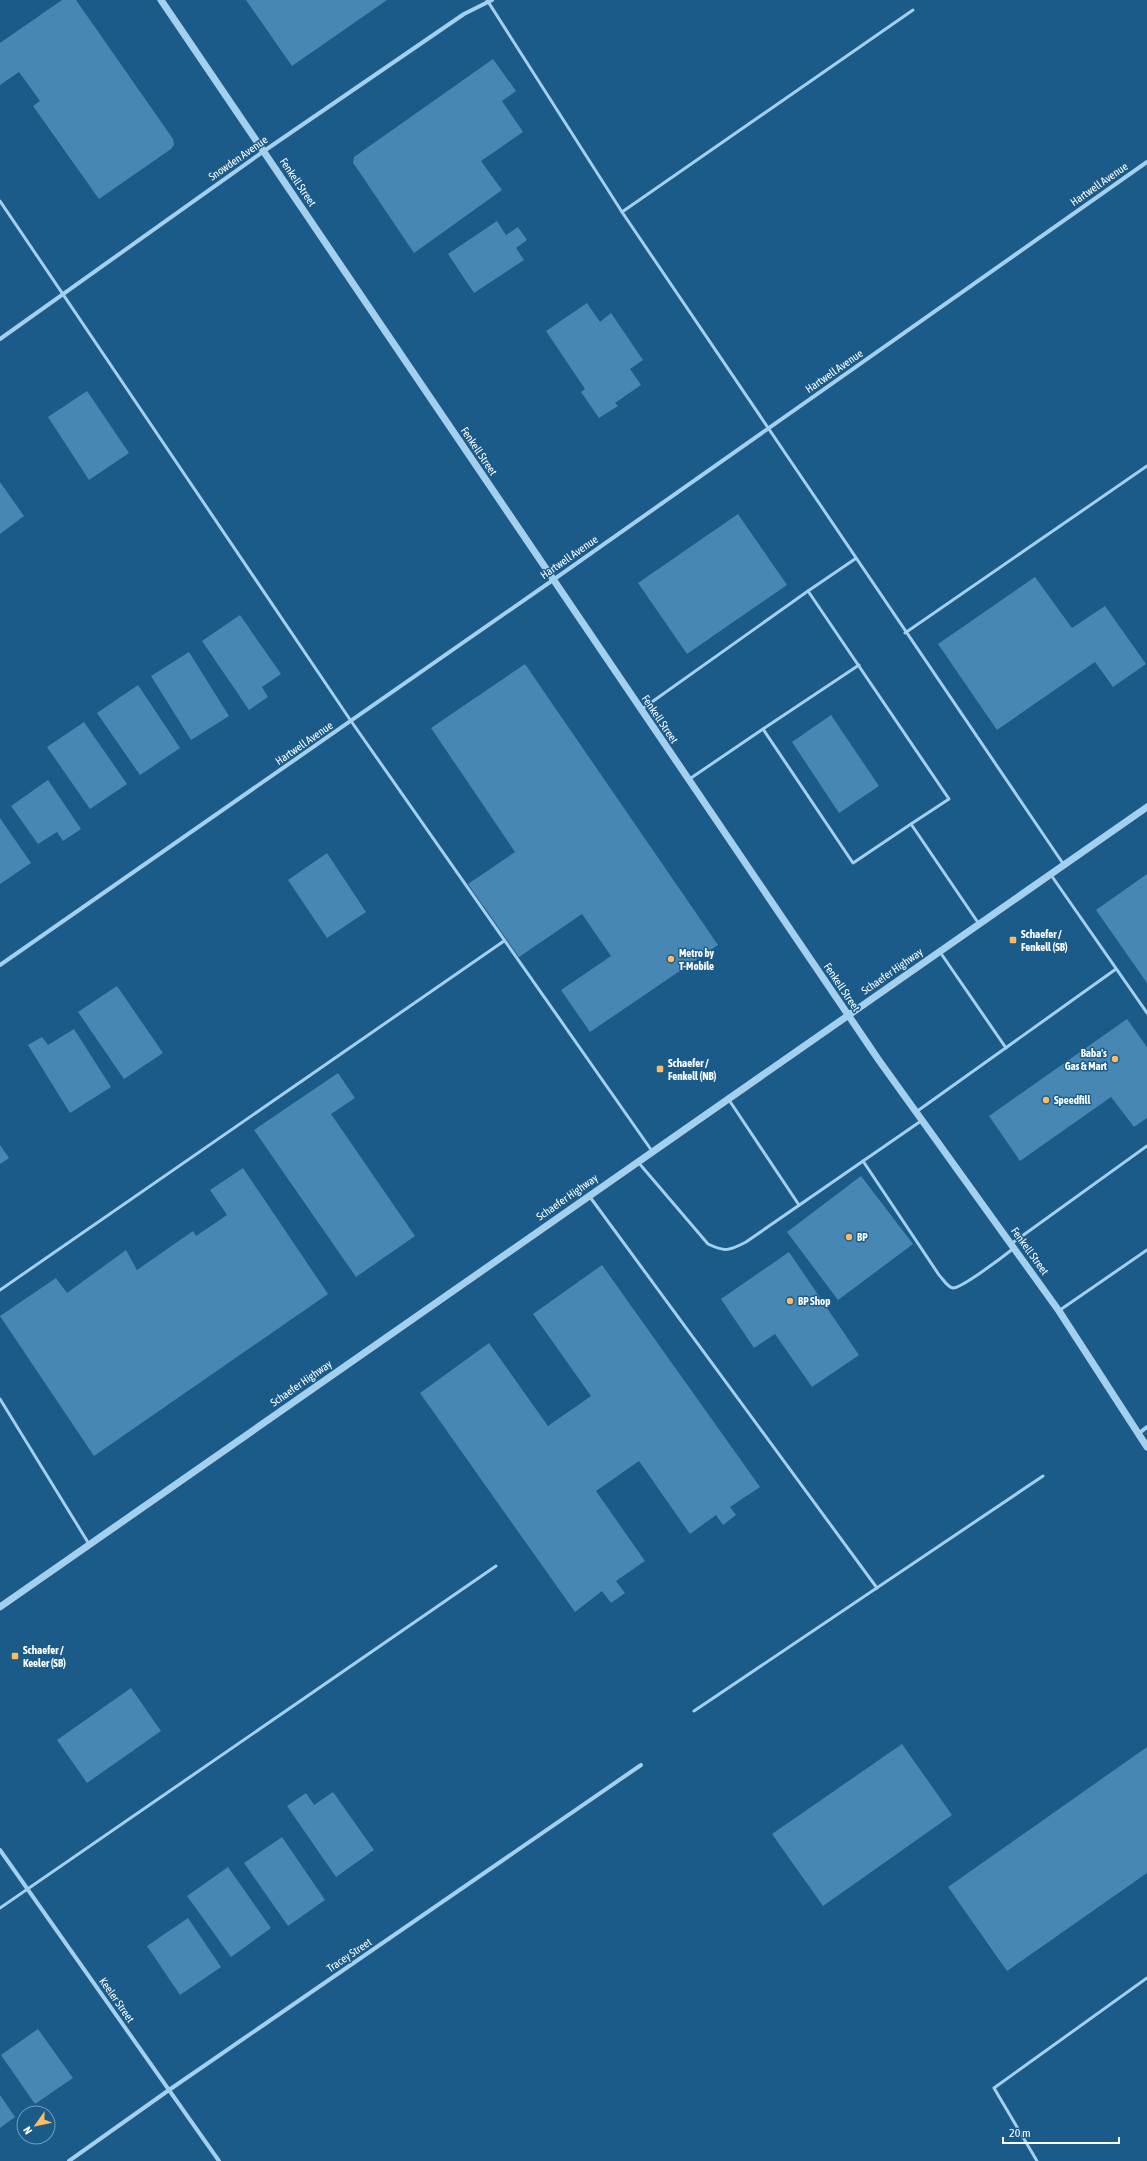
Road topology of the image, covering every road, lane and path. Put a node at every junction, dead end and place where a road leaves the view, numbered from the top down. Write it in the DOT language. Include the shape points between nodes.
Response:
graph roads {
  1 [pos="161,0"];
  2 [pos="489,1"];
  3 [pos="913,10"];
  4 [pos="264,151"];
  5 [pos="1147,162"];
  6 [pos="0,201"];
  7 [pos="622,212"];
  8 [pos="64,294"];
  9 [pos="0,339"];
  10 [pos="767,429"];
  11 [pos="1147,466"];
  12 [pos="855,559"];
  13 [pos="553,580"];
  14 [pos="808,591"];
  15 [pos="906,633"];
  16 [pos="859,665"];
  17 [pos="641,710"];
  18 [pos="351,721"];
  19 [pos="763,729"];
  20 [pos="688,780"];
  21 [pos="1147,807"];
  22 [pos="912,824"];
  23 [pos="1064,865"];
  24 [pos="1051,874"];
  25 [pos="979,924"];
  26 [pos="504,941"];
  27 [pos="939,952"];
  28 [pos="0,965"];
  29 [pos="1116,969"];
  30 [pos="1147,1013"];
  31 [pos="848,1015"];
  32 [pos="1006,1048"];
  33 [pos="728,1099"];
  34 [pos="915,1113"];
  35 [pos="921,1121"];
  36 [pos="1147,1146"];
  37 [pos="652,1151"];
  38 [pos="863,1161"];
  39 [pos="637,1162"];
  40 [pos="589,1195"];
  41 [pos="799,1205"];
  42 [pos="1013,1246"];
  43 [pos="1147,1250"];
  44 [pos="0,1290"];
  45 [pos="1059,1311"];
  46 [pos="0,1399"];
  47 [pos="1147,1427"];
  48 [pos="1137,1434"];
  49 [pos="1147,1448"];
  50 [pos="1043,1476"];
  51 [pos="90,1544"];
  52 [pos="496,1566"];
  53 [pos="877,1588"];
  54 [pos="0,1607"];
  55 [pos="694,1711"];
  56 [pos="641,1765"];
  57 [pos="0,1850"];
  58 [pos="28,1889"];
  59 [pos="0,1908"];
  60 [pos="1147,1978"];
  61 [pos="169,2090"];
  62 [pos="69,2161"];
  63 [pos="219,2161"];
  64 [pos="1037,2161"];
  1 -- 4 [label="street, Fenkell Street"];
  2 -- 4 [label="street, Snowden Avenue" via="464,14"];
  2 -- 7 [label="lane"];
  3 -- 7 [label="lane"];
  4 -- 8 [label="street, Snowden Avenue"];
  4 -- 13 [label="street, Fenkell Street"];
  5 -- 10 [label="street, Hartwell Avenue"];
  6 -- 8 [label="lane"];
  7 -- 10 [label="lane"];
  8 -- 9 [label="street, Snowden Avenue"];
  8 -- 18 [label="lane"];
  10 -- 12 [label="lane"];
  10 -- 13 [label="street, Hartwell Avenue"];
  11 -- 15 [label="lane"];
  12 -- 14 [label="lane"];
  12 -- 15 [label="lane"];
  13 -- 17 [label="street, Fenkell Street"];
  13 -- 18 [label="street, Hartwell Avenue"];
  14 -- 16 [label="lane"];
  14 -- 17 [label="lane"];
  15 -- 23 [label="lane"];
  16 -- 19 [label="lane"];
  16 -- 22 [label="lane" via="949,799"];
  17 -- 20 [label="street, Fenkell Street"];
  18 -- 26 [label="lane"];
  18 -- 28 [label="street, Hartwell Avenue"];
  19 -- 20 [label="lane"];
  19 -- 22 [label="lane" via="853,863"];
  20 -- 31 [label="street, Fenkell Street"];
  21 -- 23 [label="street, Schaefer Highway"];
  22 -- 25 [label="lane"];
  23 -- 24 [label="street, Schaefer Highway"];
  24 -- 25 [label="street, Schaefer Highway"];
  24 -- 29 [label="lane"];
  25 -- 27 [label="street, Schaefer Highway"];
  26 -- 37 [label="lane"];
  26 -- 44 [label="lane"];
  27 -- 31 [label="street, Schaefer Highway"];
  27 -- 32 [label="lane"];
  29 -- 30 [label="lane"];
  29 -- 32 [label="lane"];
  31 -- 33 [label="street, Schaefer Highway"];
  31 -- 34 [label="street, Fenkell Street"];
  32 -- 34 [label="lane"];
  33 -- 37 [label="street, Schaefer Highway"];
  33 -- 41 [label="lane"];
  34 -- 35 [label="street, Fenkell Street"];
  35 -- 38 [label="lane"];
  35 -- 42 [label="street, Fenkell Street"];
  36 -- 42 [label="lane"];
  37 -- 39 [label="street, Schaefer Highway"];
  38 -- 41 [label="lane"];
  38 -- 42 [label="lane" via="949,1287 954,1288 964,1283"];
  39 -- 40 [label="street, Schaefer Highway"];
  39 -- 41 [label="lane" via="708,1244 721,1250 732,1249 746,1242"];
  40 -- 51 [label="street, Schaefer Highway"];
  40 -- 53 [label="lane"];
  42 -- 45 [label="street, Fenkell Street"];
  43 -- 45 [label="lane"];
  45 -- 48 [label="street, Fenkell Street"];
  46 -- 51 [label="lane"];
  47 -- 48 [label="street"];
  48 -- 49 [label="street, Fenkell Street"];
  50 -- 53 [label="lane"];
  51 -- 54 [label="street, Schaefer Highway"];
  52 -- 58 [label="lane"];
  53 -- 55 [label="lane"];
  56 -- 61 [label="street, Tracey Street"];
  57 -- 58 [label="street, Keeler Street"];
  58 -- 59 [label="lane"];
  58 -- 61 [label="street, Keeler Street"];
  60 -- 64 [label="lane" via="994,2088"];
  61 -- 62 [label="street, Tracey Street"];
  61 -- 63 [label="street, Keeler Street"];
}
